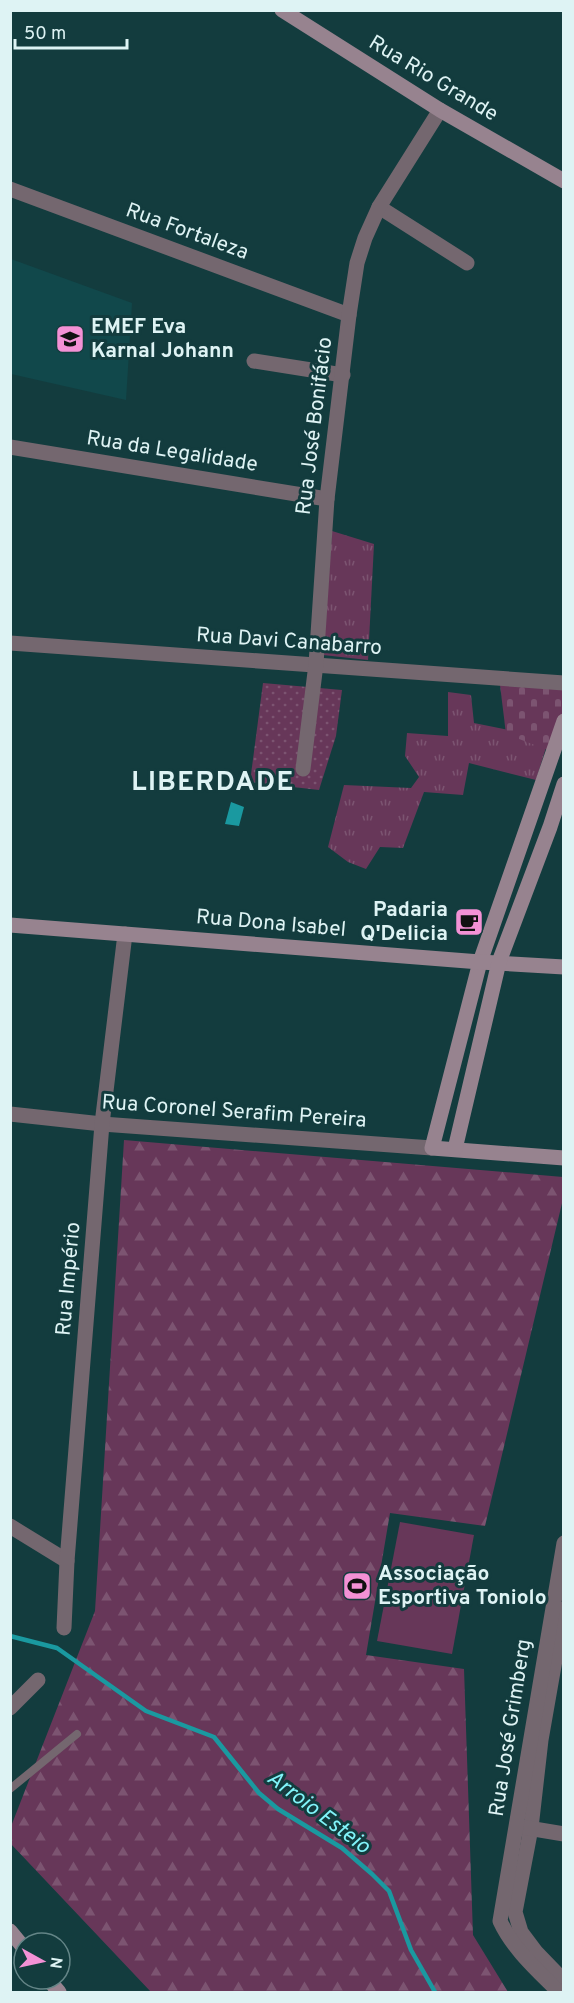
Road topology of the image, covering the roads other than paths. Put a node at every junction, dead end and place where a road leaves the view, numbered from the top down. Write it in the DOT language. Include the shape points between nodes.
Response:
graph roads {
  1 [pos="282,10"];
  2 [pos="440,110"];
  3 [pos="564,181"];
  4 [pos="10,189"];
  5 [pos="379,207"];
  6 [pos="467,263"];
  7 [pos="349,315"];
  8 [pos="254,361"];
  9 [pos="343,375"];
  10 [pos="10,447"];
  11 [pos="327,499"];
  12 [pos="10,643"];
  13 [pos="316,664"];
  14 [pos="564,683"];
  15 [pos="564,721"];
  16 [pos="559,751"];
  17 [pos="303,769"];
  18 [pos="564,784"];
  19 [pos="530,820"];
  20 [pos="550,827"];
  21 [pos="505,890"];
  22 [pos="524,897"];
  23 [pos="10,925"];
  24 [pos="125,934"];
  25 [pos="480,962"];
  26 [pos="499,962"];
  27 [pos="564,967"];
  28 [pos="10,1114"];
  29 [pos="102,1124"];
  30 [pos="432,1148"];
  31 [pos="455,1149"];
  32 [pos="564,1158"];
  33 [pos="10,1526"];
  34 [pos="564,1543"];
  35 [pos="67,1560"];
  36 [pos="564,1609"];
  37 [pos="64,1628"];
  38 [pos="38,1680"];
  39 [pos="10,1708"];
  40 [pos="77,1734"];
  41 [pos="10,1788"];
  42 [pos="524,1828"];
  43 [pos="564,1834"];
  44 [pos="564,1981"];
  45 [pos="559,1992"];
  1 -- 2 [label="street, Rua Rio Grande"];
  2 -- 3 [label="street, Rua Rio Grande"];
  2 -- 5 [label="street, Rua José Bonifácio"];
  4 -- 7 [label="street, Rua Fortaleza"];
  5 -- 6 [label="street"];
  5 -- 7 [label="street, Rua José Bonifácio" via="357,263"];
  7 -- 9 [label="street, Rua José Bonifácio"];
  8 -- 9 [label="street"];
  9 -- 11 [label="street, Rua José Bonifácio"];
  10 -- 11 [label="street, Rua da Legalidade"];
  11 -- 13 [label="street, Rua José Bonifácio"];
  12 -- 13 [label="street, Rua Davi Canabarro"];
  13 -- 14 [label="street, Rua Davi Canabarro"];
  13 -- 17 [label="street, Rua José Bonifácio"];
  15 -- 16 [label="street"];
  16 -- 19 [label="street"];
  18 -- 20 [label="street"];
  19 -- 20 [label="street"];
  19 -- 21 [label="street"];
  20 -- 22 [label="street"];
  21 -- 22 [label="street"];
  21 -- 25 [label="street"];
  22 -- 26 [label="street"];
  23 -- 24 [label="street, Rua Dona Isabel"];
  24 -- 25 [label="street, Rua Dona Isabel"];
  24 -- 29 [label="street, Rua Império"];
  25 -- 26 [label="street, Rua Dona Isabel"];
  25 -- 30 [label="street"];
  26 -- 27 [label="street, Rua Dona Isabel"];
  26 -- 31 [label="street"];
  28 -- 29 [label="street, Rua Coronel Serafim Pereira"];
  29 -- 30 [label="street, Rua Coronel Serafim Pereira"];
  29 -- 35 [label="street, Rua Império"];
  30 -- 31 [label="street, Rua Coronel Serafim Pereira"];
  31 -- 32 [label="street, Rua Coronel Serafim Pereira"];
  33 -- 35 [label="street"];
  34 -- 42 [label="street, Rua José Grimberg"];
  35 -- 37 [label="street, Rua Império"];
  36 -- 42 [label="street, Rua José Grimberg"];
  38 -- 39 [label="street"];
  40 -- 41 [label="lane"];
  42 -- 43 [label="street"];
  42 -- 44 [label="street, Rua José Grimberg" via="515,1912 521,1932"];
  42 -- 45 [label="street, Rua José Grimberg" via="500,1921 521,1953"];
}
